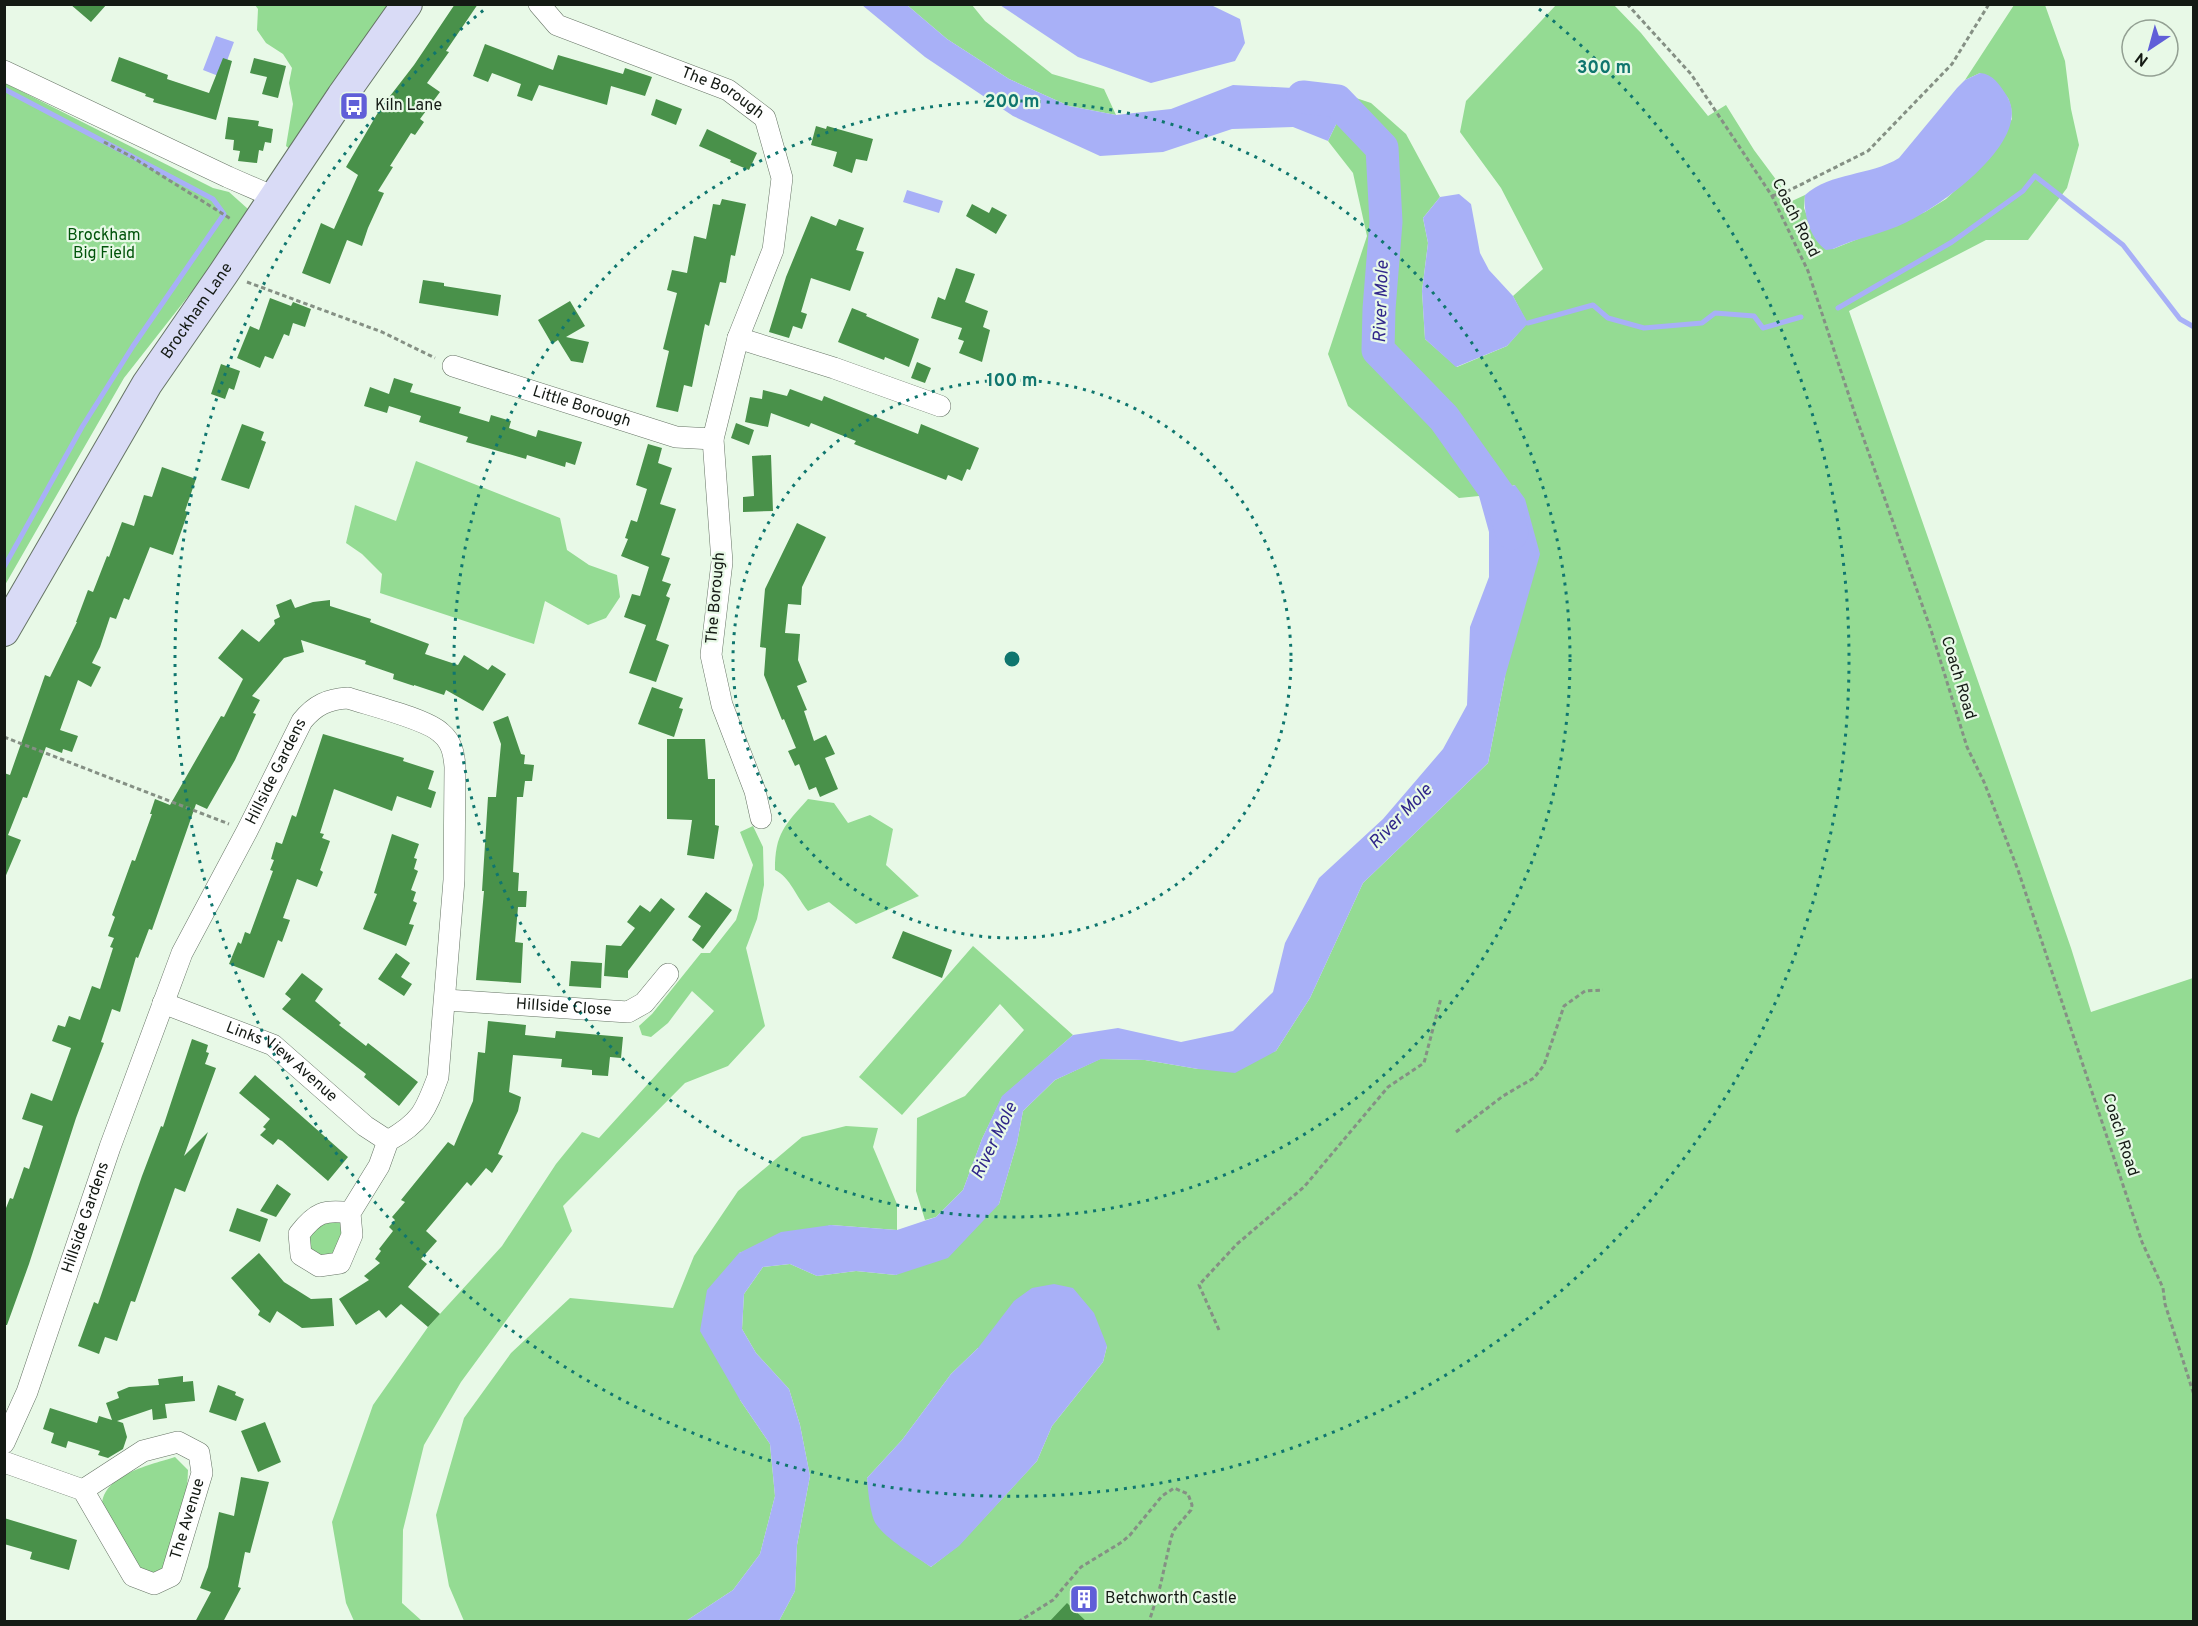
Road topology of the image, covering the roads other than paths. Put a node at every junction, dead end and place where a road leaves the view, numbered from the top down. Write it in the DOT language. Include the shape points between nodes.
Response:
graph roads {
  1 [pos="407,4"];
  2 [pos="539,4"];
  3 [pos="4,71"];
  4 [pos="274,196"];
  5 [pos="738,338"];
  6 [pos="453,366"];
  7 [pos="940,406"];
  8 [pos="713,439"];
  9 [pos="4,631"];
  10 [pos="761,818"];
  11 [pos="668,974"];
  12 [pos="446,1000"];
  13 [pos="163,1003"];
  14 [pos="388,1141"];
  15 [pos="350,1214"];
  16 [pos="4,1443"];
  17 [pos="4,1462"];
  18 [pos="83,1490"];
  1 -- 4 [label="street, Brockham Lane"];
  2 -- 5 [label="street, The Borough" via="557,25 728,90 765,118 782,178 773,250"];
  3 -- 4 [label="street"];
  4 -- 9 [label="street, Brockham Lane" via="147,384"];
  5 -- 7 [label="street"];
  5 -- 8 [label="street, The Borough"];
  6 -- 8 [label="street, Little Borough" via="676,437"];
  8 -- 10 [label="street, The Borough" via="722,562 711,655 722,705 755,790"];
  11 -- 12 [label="street, Hillside Close" via="644,1003 628,1012"];
  12 -- 13 [label="street, Hillside Gardens" via="454,880 452,748 441,732 428,724 348,699 335,699 322,703 302,721 182,953"];
  12 -- 14 [label="street, Hillside Gardens" via="438,1077 427,1107 409,1129"];
  13 -- 14 [label="street, Links View Avenue" via="273,1045 365,1126"];
  13 -- 16 [label="street, Hillside Gardens" via="27,1392"];
  14 -- 15 [label="street" via="380,1166"];
  17 -- 18 [label="street"];
  18 -- 18 [label="street, The Avenue" via="142,1451 178,1442 199,1453 201,1473 171,1576 154,1584 133,1576"];
}
